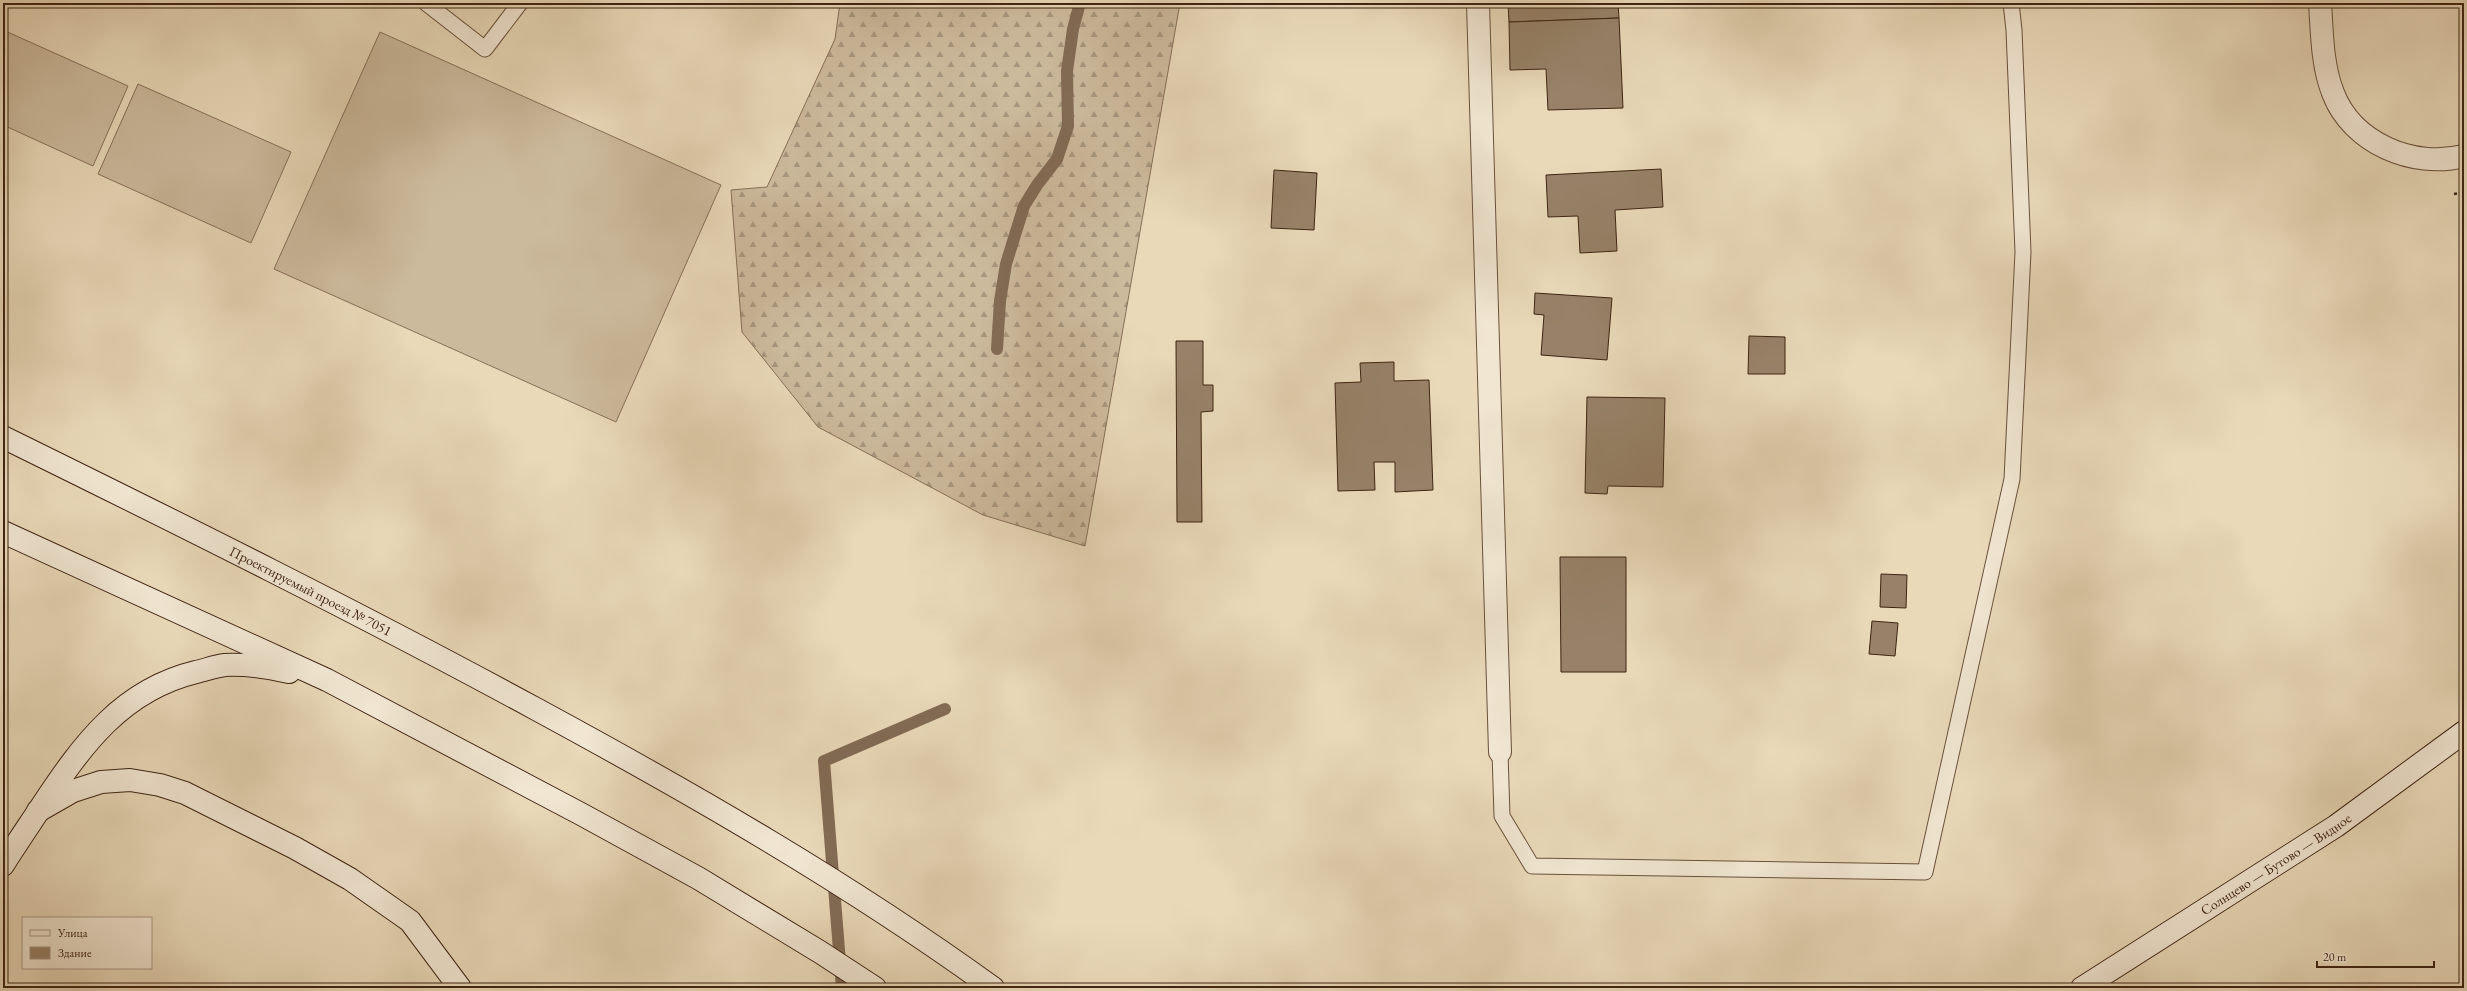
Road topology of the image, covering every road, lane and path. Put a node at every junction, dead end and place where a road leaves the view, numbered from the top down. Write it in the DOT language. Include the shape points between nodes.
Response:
graph roads {
  1 [pos="426,3"];
  2 [pos="520,3"];
  3 [pos="1478,3"];
  4 [pos="2011,3"];
  5 [pos="2320,3"];
  6 [pos="2464,156"];
  7 [pos="2464,192"];
  8 [pos="2454,194"];
  9 [pos="3,437"];
  10 [pos="3,532"];
  11 [pos="327,680"];
  12 [pos="2464,732"];
  13 [pos="1500,752"];
  14 [pos="38,811"];
  15 [pos="3,865"];
  16 [pos="460,988"];
  17 [pos="875,988"];
  18 [pos="993,988"];
  19 [pos="2082,988"];
  1 -- 2 [label="lane" via="485,49"];
  3 -- 13 [label="main road"];
  4 -- 13 [label="lane" via="2023,252 2012,479 1925,872 1532,866 1502,816"];
  5 -- 6 [label="main road" via="2325,63 2333,94 2357,128 2380,146 2411,157 2443,159"];
  7 -- 8 [label="path"];
  9 -- 18 [label="main road, Проектируемый проезд № 7051" via="408,640 615,752 772,841 918,934"];
  10 -- 11 [label="main road"];
  11 -- 14 [label="main road" via="260,666 224,665 184,675 148,690 93,734"];
  11 -- 17 [label="main road" via="698,878"];
  12 -- 19 [label="main road, Солнцево — Бутово — Видное" via="2336,826"];
  14 -- 15 [label="main road"];
  14 -- 16 [label="main road" via="73,791 101,782 130,780 160,785 185,793 296,848 350,879 410,921"];
}
